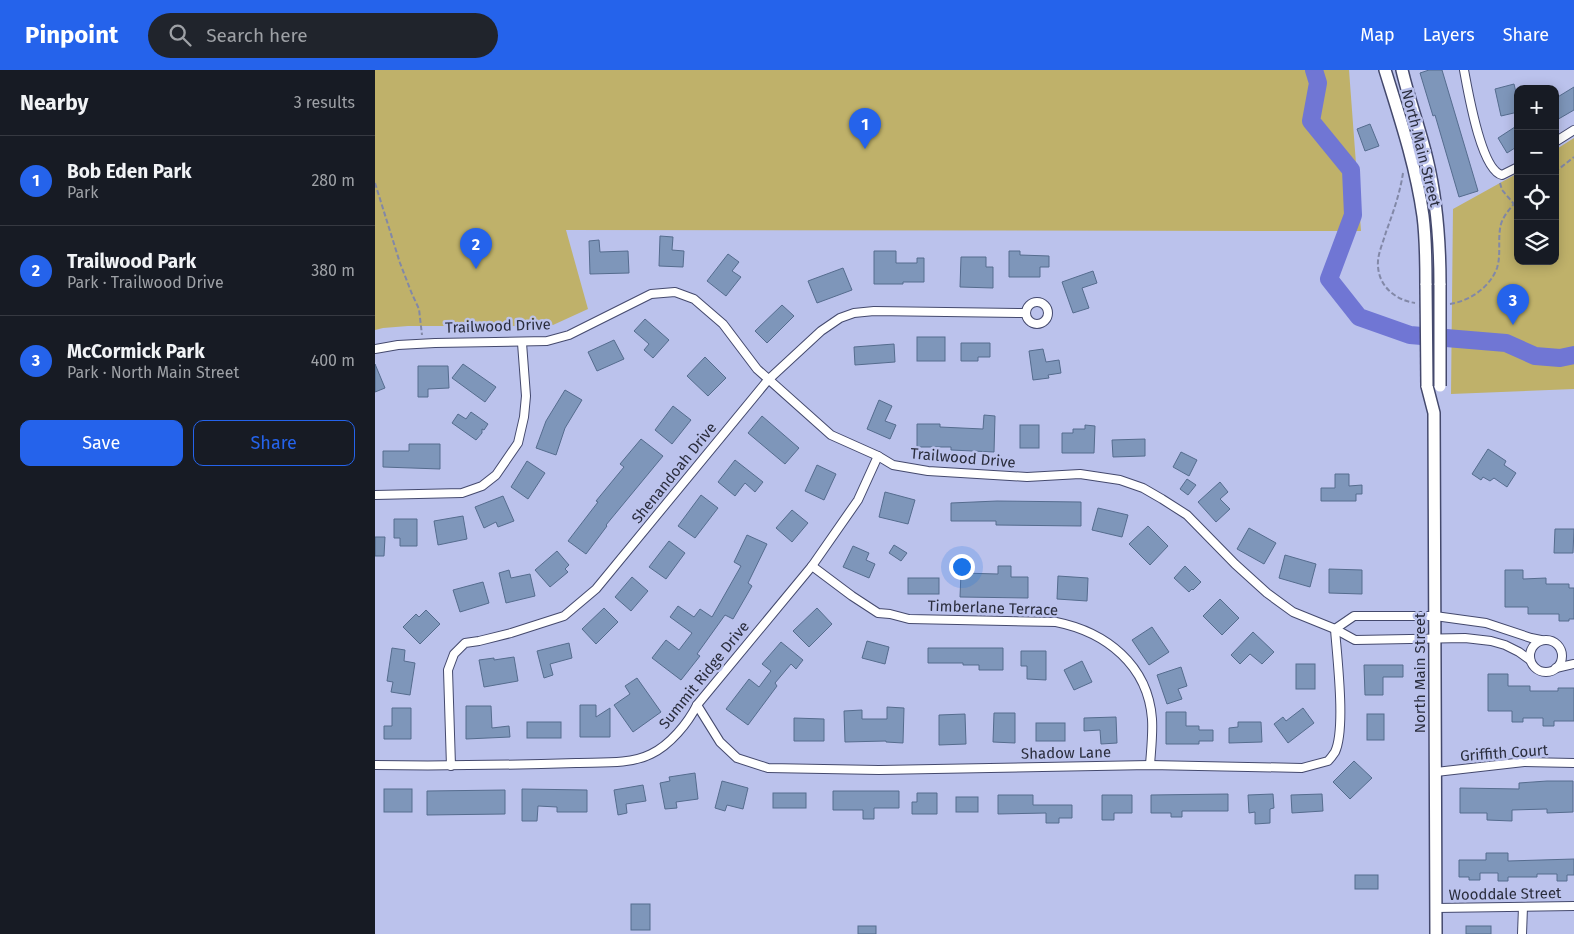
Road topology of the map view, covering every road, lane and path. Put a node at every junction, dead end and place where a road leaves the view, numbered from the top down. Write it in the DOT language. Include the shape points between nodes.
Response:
graph roads {
  1 [pos="1385,70"];
  2 [pos="1402,70"];
  3 [pos="1463,70"];
  4 [pos="1574,130"];
  5 [pos="1559,139"];
  6 [pos="1574,157"];
  7 [pos="1514,169"];
  8 [pos="1559,169"];
  9 [pos="1501,174"];
  10 [pos="375,183"];
  11 [pos="1514,204"];
  12 [pos="1025,313"];
  13 [pos="522,342"];
  14 [pos="423,343"];
  15 [pos="375,349"];
  16 [pos="768,380"];
  17 [pos="1434,413"];
  18 [pos="877,456"];
  19 [pos="375,495"];
  20 [pos="812,566"];
  21 [pos="1435,616"];
  22 [pos="1335,629"];
  23 [pos="1435,638"];
  24 [pos="1541,640"];
  25 [pos="1561,649"];
  26 [pos="1530,660"];
  27 [pos="1574,663"];
  28 [pos="1556,668"];
  29 [pos="697,705"];
  30 [pos="1574,763"];
  31 [pos="375,765"];
  32 [pos="1150,765"];
  33 [pos="451,766"];
  34 [pos="1436,772"];
  35 [pos="1574,906"];
  36 [pos="1523,907"];
  37 [pos="1436,908"];
  38 [pos="1436,934"];
  39 [pos="1522,934"];
  1 -- 17 [label="main road, North Main Street, bridge" via="1410,154 1423,216 1427,386"];
  2 -- 17 [label="main road, North Main Street, bridge" via="1427,159 1438,234 1440,386"];
  3 -- 9 [label="street" via="1482,148 1489,164"];
  4 -- 5 [label="street"];
  6 -- 8 [label="path"];
  7 -- 9 [label="street"];
  9 -- 11 [label="path" via="1502,190"];
  10 -- 14 [label="path" via="400,263 419,309"];
  12 -- 16 [label="street, Shenandoah Drive" via="855,313 840,318 821,332"];
  13 -- 14 [label="street, Trailwood Drive"];
  13 -- 16 [label="street, Trailwood Drive" via="547,341 569,335 651,294 675,292 694,298 723,324"];
  13 -- 19 [label="street" via="525,417 518,443 496,475 482,486 462,493"];
  14 -- 15 [label="street, Trailwood Drive"];
  16 -- 18 [label="street, Trailwood Drive" via="831,435"];
  16 -- 33 [label="street, Shenandoah Drive" via="596,589 565,616 465,643 454,654 448,670"];
  17 -- 21 [label="main road, North Main Street"];
  18 -- 20 [label="street, Summit Ridge Drive" via="858,500"];
  18 -- 22 [label="street, Trailwood Drive" via="893,465 928,472 1027,477 1080,474 1120,480 1143,488 1187,515 1235,564 1293,612"];
  20 -- 29 [label="street, Summit Ridge Drive"];
  20 -- 32 [label="street, Timberlane Terrace" via="878,613 909,619 1056,622 1072,625 1111,643 1138,674 1145,690 1152,718"];
  21 -- 22 [label="street" via="1354,616"];
  21 -- 23 [label="main road, North Main Street"];
  21 -- 24 [label="street" via="1485,623"];
  22 -- 23 [label="street, Trailwood Drive" via="1355,640"];
  22 -- 32 [label="street, Shadow Lane" via="1340,720 1338,742 1329,762 1302,768"];
  23 -- 26 [label="street, Trailwood Drive" via="1491,641"];
  23 -- 34 [label="main road, North Main Street"];
  24 -- 25 [label="street" via="1550,640"];
  24 -- 26 [label="street" via="1533,645"];
  25 -- 27 [label="street"];
  25 -- 28 [label="street" via="1561,660"];
  26 -- 28 [label="street" via="1541,671"];
  27 -- 28 [label="street"];
  29 -- 32 [label="street, Shadow Lane" via="720,742 737,758 768,768 879,770"];
  29 -- 33 [label="street, Summit Ridge Drive" via="689,719 667,741 652,754 637,759"];
  30 -- 34 [label="street, Griffith Court" via="1524,762"];
  31 -- 33 [label="street, Summit Ridge Drive"];
  34 -- 37 [label="main road, North Main Street"];
  35 -- 36 [label="street, Wooddale Street"];
  36 -- 37 [label="street, Wooddale Street"];
  36 -- 39 [label="street"];
  37 -- 38 [label="main road, North Main Street"];
}
